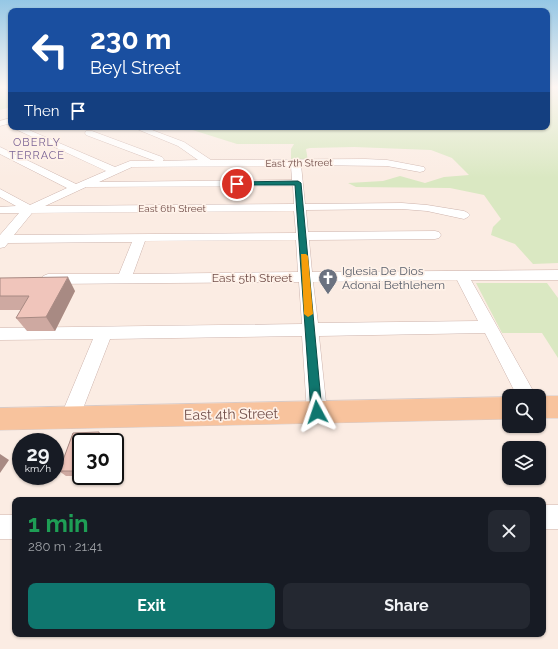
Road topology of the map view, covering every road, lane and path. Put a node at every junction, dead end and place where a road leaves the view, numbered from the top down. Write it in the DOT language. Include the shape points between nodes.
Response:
graph roads {
  1 [pos="22,130"];
  2 [pos="144,130"];
  3 [pos="89,133"];
  4 [pos="0,150"];
  5 [pos="296,162"];
  6 [pos="208,163"];
  7 [pos="161,164"];
  8 [pos="420,169"];
  9 [pos="115,171"];
  10 [pos="298,183"];
  11 [pos="80,186"];
  12 [pos="0,192"];
  13 [pos="300,207"];
  14 [pos="29,209"];
  15 [pos="0,210"];
  16 [pos="464,215"];
  17 [pos="435,235"];
  18 [pos="302,236"];
  19 [pos="140,237"];
  20 [pos="1,241"];
  21 [pos="555,275"];
  22 [pos="462,276"];
  23 [pos="306,277"];
  24 [pos="124,278"];
  25 [pos="31,279"];
  26 [pos="490,327"];
  27 [pos="310,330"];
  28 [pos="104,333"];
  29 [pos="0,334"];
  30 [pos="523,389"];
  31 [pos="546,407"];
  32 [pos="558,407"];
  33 [pos="502,408"];
  34 [pos="317,412"];
  35 [pos="70,418"];
  36 [pos="0,419"];
  37 [pos="546,517"];
  38 [pos="558,517"];
  39 [pos="12,527"];
  40 [pos="0,528"];
  1 -- 9 [label="street"];
  2 -- 6 [label="street" via="181,144"];
  3 -- 7 [label="street" via="138,153 158,158"];
  4 -- 11 [label="street"];
  5 -- 6 [label="street, East 7th Street"];
  5 -- 8 [label="street, East 7th Street" via="372,162"];
  5 -- 10 [label="street"];
  6 -- 7 [label="street, East 7th Street"];
  7 -- 9 [label="street, East 7th Street" via="130,164"];
  9 -- 11 [label="street"];
  10 -- 11 [label="street"];
  10 -- 13 [label="street"];
  11 -- 14 [label="street"];
  12 -- 14 [label="street"];
  13 -- 14 [label="street, East 6th Street"];
  13 -- 16 [label="street, East 6th Street" via="410,206"];
  13 -- 18 [label="street"];
  14 -- 15 [label="street, East 6th Street"];
  14 -- 20 [label="street"];
  17 -- 18 [label="street"];
  18 -- 19 [label="street"];
  18 -- 23 [label="street"];
  19 -- 20 [label="street"];
  19 -- 24 [label="street"];
  21 -- 22 [label="street, East 5th Street"];
  22 -- 23 [label="street, East 5th Street"];
  22 -- 26 [label="street"];
  23 -- 24 [label="street, East 5th Street"];
  23 -- 27 [label="street"];
  24 -- 25 [label="street, East 5th Street"];
  26 -- 27 [label="street"];
  26 -- 30 [label="street"];
  27 -- 28 [label="street"];
  27 -- 34 [label="street"];
  28 -- 29 [label="street"];
  28 -- 35 [label="street"];
  31 -- 32 [label="main road"];
  33 -- 34 [label="main road, East 4th Street"];
  34 -- 35 [label="main road, East 4th Street"];
  35 -- 36 [label="main road, East 4th Street"];
  37 -- 38 [label="street"];
  39 -- 40 [label="street"];
}
